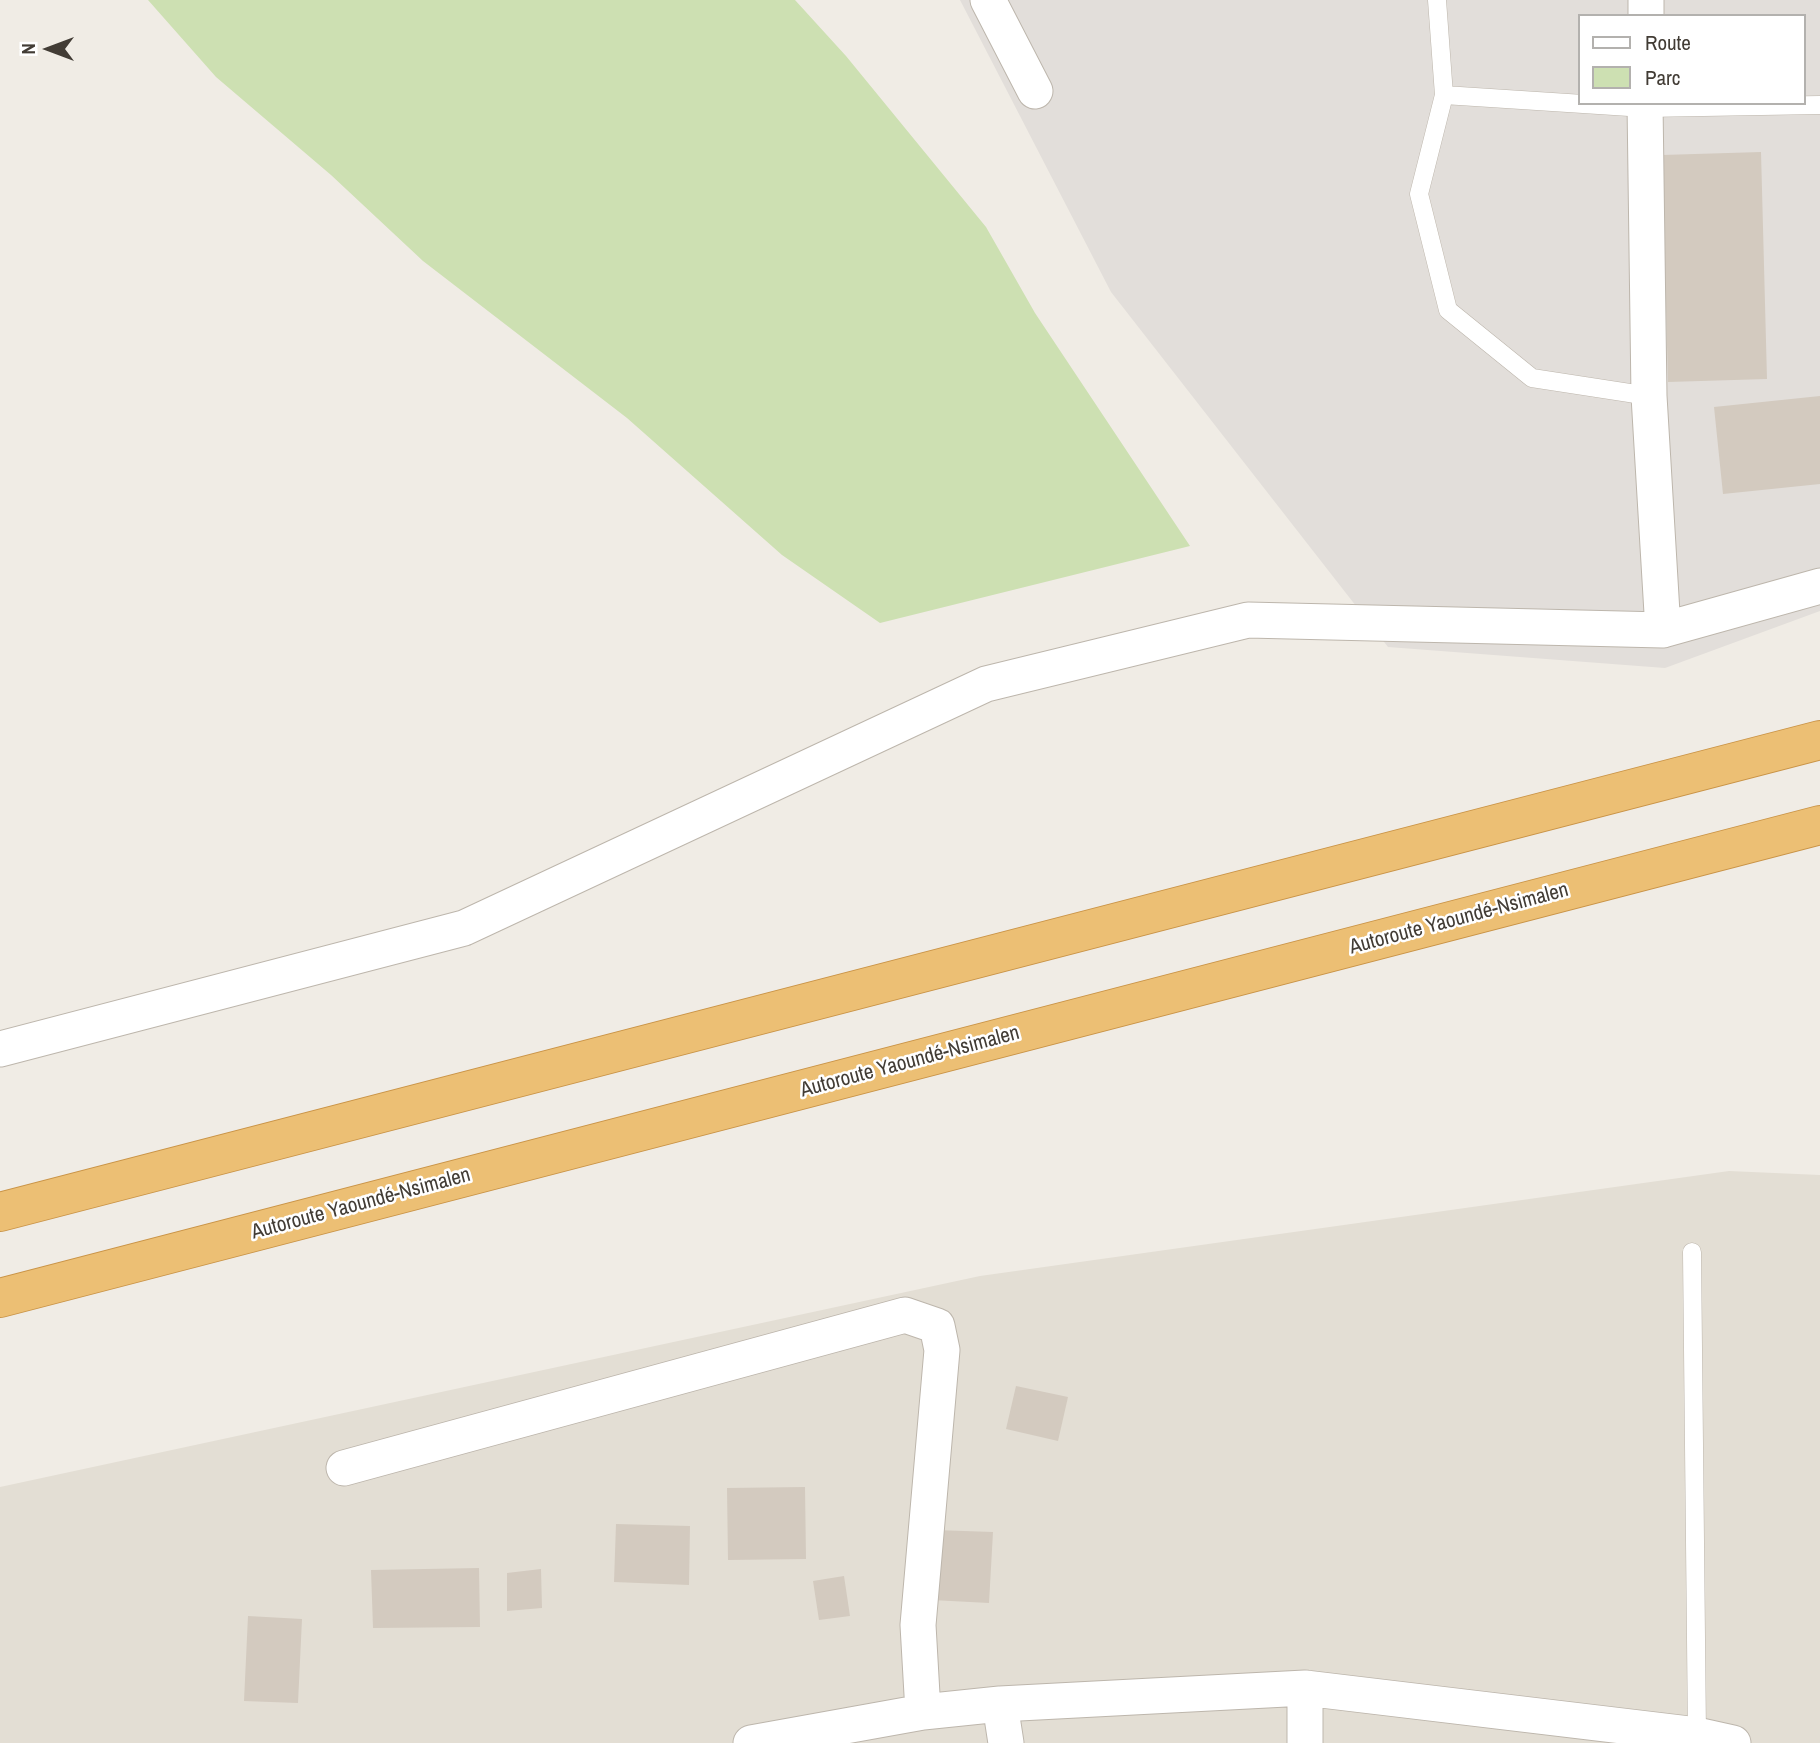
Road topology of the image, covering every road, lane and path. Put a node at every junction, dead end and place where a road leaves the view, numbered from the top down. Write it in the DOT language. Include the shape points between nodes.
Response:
graph roads {
  1 [pos="988,0"];
  2 [pos="1437,0"];
  3 [pos="1035,91"];
  4 [pos="1444,95"];
  5 [pos="1578,102"];
  6 [pos="1627,105"];
  7 [pos="1820,105"];
  8 [pos="1645,106"];
  9 [pos="1649,396"];
  10 [pos="1820,586"];
  11 [pos="1663,629"];
  12 [pos="1820,740"];
  13 [pos="1820,825"];
  14 [pos="0,1049"];
  15 [pos="0,1212"];
  16 [pos="1692,1252"];
  17 [pos="0,1298"];
  18 [pos="344,1468"];
  19 [pos="1305,1688"];
  20 [pos="1000,1704"];
  21 [pos="923,1712"];
  22 [pos="1697,1739"];
  23 [pos="751,1743"];
  24 [pos="1006,1743"];
  25 [pos="1305,1743"];
  26 [pos="1733,1743"];
  1 -- 3 [label="street"];
  2 -- 4 [label="lane"];
  4 -- 5 [label="lane"];
  4 -- 9 [label="lane" via="1419,194 1448,310 1532,378"];
  6 -- 8 [label="lane"];
  7 -- 8 [label="lane"];
  8 -- 9 [label="street"];
  9 -- 11 [label="street"];
  10 -- 11 [label="street"];
  11 -- 14 [label="street" via="1248,620 986,684 464,928"];
  12 -- 15 [label="highway"];
  13 -- 17 [label="highway, Autoroute Yaoundé-Nsimalen"];
  16 -- 22 [label="lane"];
  18 -- 21 [label="street" via="905,1315 936,1326 942,1350 918,1625"];
  19 -- 20 [label="street"];
  19 -- 22 [label="street"];
  19 -- 25 [label="street"];
  20 -- 21 [label="street"];
  20 -- 24 [label="street"];
  21 -- 23 [label="street"];
  22 -- 26 [label="street"];
}
